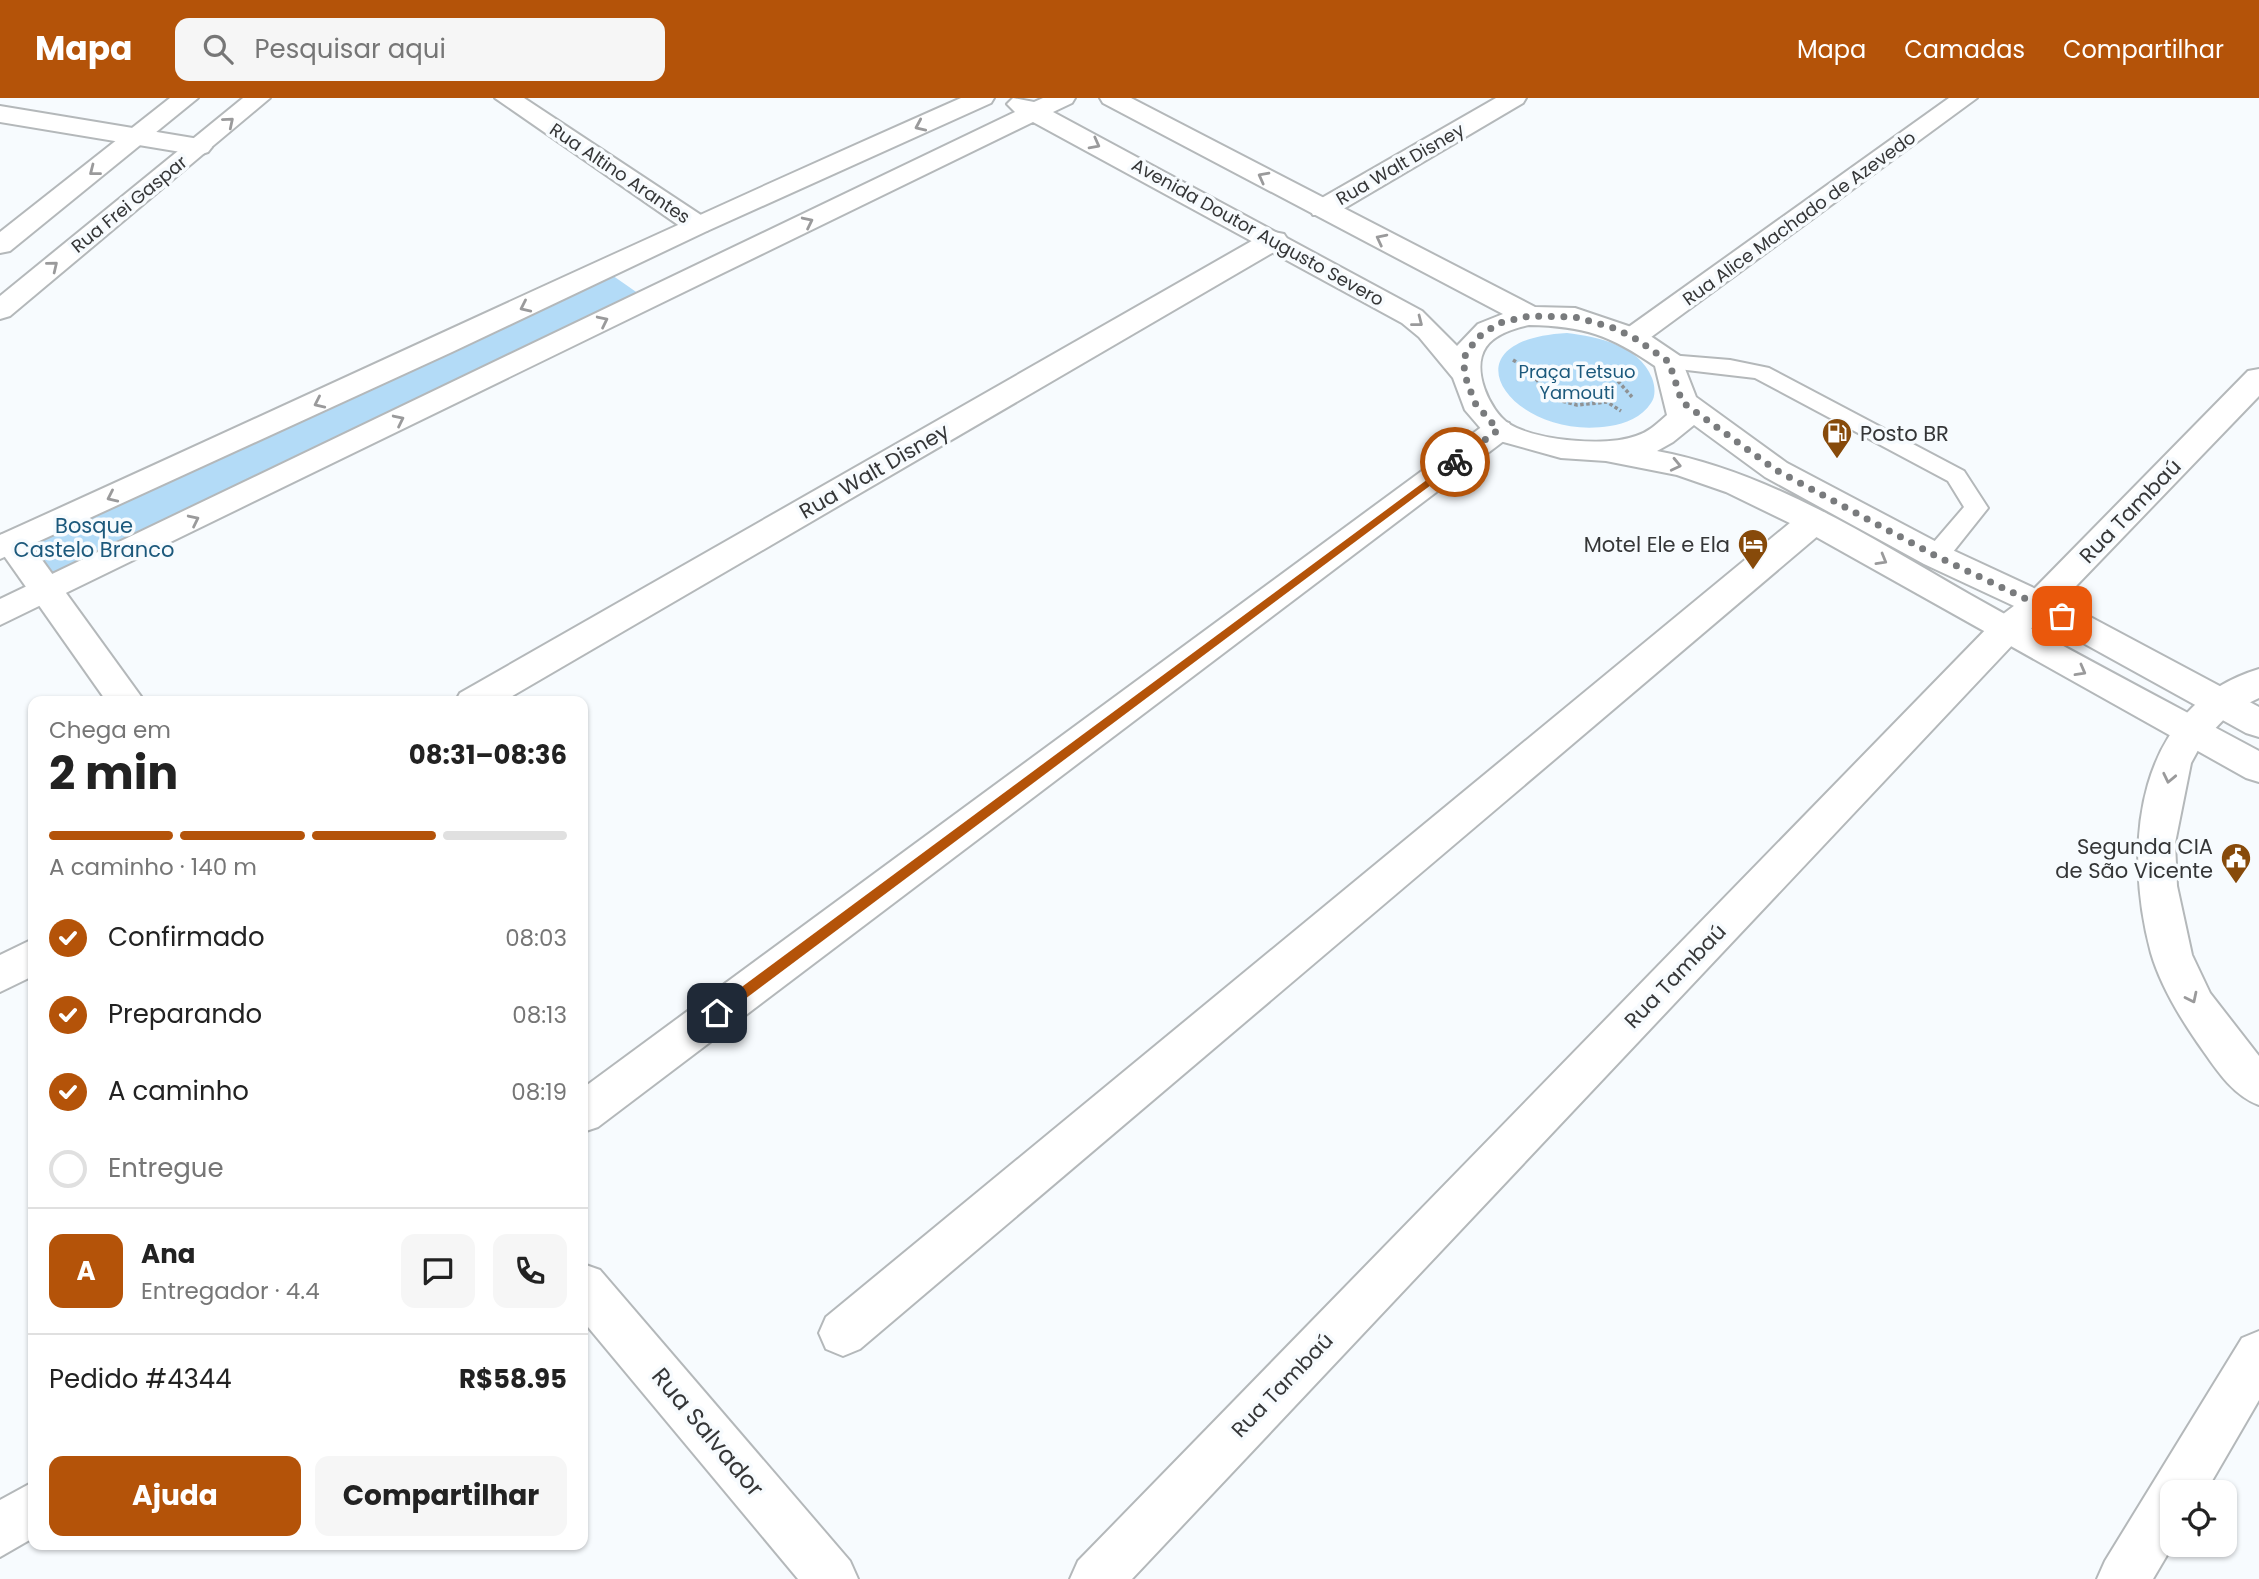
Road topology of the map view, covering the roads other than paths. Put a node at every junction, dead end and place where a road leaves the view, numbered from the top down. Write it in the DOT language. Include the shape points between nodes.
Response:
graph roads {
  1 [pos="186,98"];
  2 [pos="258,98"];
  3 [pos="507,98"];
  4 [pos="982,98"];
  5 [pos="1008,98"];
  6 [pos="1063,98"];
  7 [pos="1112,98"];
  8 [pos="1514,98"];
  9 [pos="1965,98"];
  10 [pos="1035,113"];
  11 [pos="0,114"];
  12 [pos="138,136"];
  13 [pos="200,147"];
  14 [pos="1323,209"];
  15 [pos="697,225"];
  16 [pos="1274,240"];
  17 [pos="0,245"];
  18 [pos="0,310"];
  19 [pos="1529,316"];
  20 [pos="1633,337"];
  21 [pos="1669,362"];
  22 [pos="1464,373"];
  23 [pos="2259,378"];
  24 [pos="1682,402"];
  25 [pos="1498,430"];
  26 [pos="1609,452"];
  27 [pos="1814,521"];
  28 [pos="6,545"];
  29 [pos="1936,556"];
  30 [pos="45,592"];
  31 [pos="2039,604"];
  32 [pos="0,613"];
  33 [pos="2006,630"];
  34 [pos="2259,682"];
  35 [pos="123,696"];
  36 [pos="483,696"];
  37 [pos="2219,702"];
  38 [pos="2259,723"];
  39 [pos="2190,731"];
  40 [pos="2259,768"];
  41 [pos="28,959"];
  42 [pos="0,975"];
  43 [pos="2259,1086"];
  44 [pos="588,1109"];
  45 [pos="588,1292"];
  46 [pos="843,1333"];
  47 [pos="2259,1355"];
  48 [pos="2184,1480"];
  49 [pos="28,1511"];
  50 [pos="2160,1519"];
  51 [pos="0,1531"];
  52 [pos="832,1579"];
  53 [pos="1096,1579"];
  54 [pos="2123,1579"];
  1 -- 12 [label="street"];
  13 -- 2 [label="street, Rua Frei Gaspar, one-way"];
  3 -- 15 [label="street, Rua Altino Arantes"];
  4 -- 15 [label="street, one-way"];
  5 -- 10 [label="street, Avenida Doutor Augusto Severo"];
  6 -- 10 [label="street"];
  14 -- 7 [label="street, one-way"];
  8 -- 14 [label="street, Rua Walt Disney"];
  9 -- 20 [label="street, Rua Alice Machado de Azevedo"];
  10 -- 16 [label="street, Avenida Doutor Augusto Severo, one-way"];
  30 -- 10 [label="street, one-way"];
  11 -- 12 [label="street"];
  12 -- 13 [label="street"];
  12 -- 17 [label="street, one-way"];
  18 -- 13 [label="street, Rua Frei Gaspar, one-way"];
  19 -- 14 [label="street, one-way"];
  15 -- 28 [label="street, one-way"];
  16 -- 22 [label="street, Avenida Doutor Augusto Severo, one-way" via="1412,317"];
  16 -- 36 [label="street, Rua Walt Disney"];
  19 -- 20 [label="street" via="1575,317"];
  19 -- 22 [label="street" via="1499,323 1477,338 1465,356"];
  20 -- 21 [label="street"];
  21 -- 24 [label="street"];
  21 -- 29 [label="lane" via="1761,373 1956,476 1976,508"];
  22 -- 25 [label="street" via="1475,403"];
  23 -- 31 [label="street, Rua Tambaú"];
  24 -- 26 [label="street" via="1683,418 1651,443"];
  24 -- 29 [label="street" via="1776,470"];
  25 -- 26 [label="street" via="1563,450"];
  25 -- 44 [label="street"];
  26 -- 27 [label="street, one-way" via="1683,466"];
  27 -- 33 [label="street, one-way"];
  27 -- 46 [label="street"];
  28 -- 30 [label="street"];
  29 -- 31 [label="street"];
  30 -- 32 [label="street"];
  30 -- 35 [label="street"];
  31 -- 33 [label="street, Rua Tambaú"];
  31 -- 37 [label="street"];
  33 -- 39 [label="street, one-way"];
  33 -- 53 [label="street, Rua Tambaú"];
  34 -- 37 [label="street"];
  37 -- 38 [label="street"];
  37 -- 39 [label="street"];
  39 -- 40 [label="street"];
  39 -- 43 [label="street, one-way" via="2172,763 2156,842 2157,886 2172,955 2195,1005"];
  41 -- 42 [label="street"];
  45 -- 52 [label="street, Rua Salvador"];
  47 -- 48 [label="street"];
  49 -- 51 [label="street"];
  50 -- 54 [label="street"];
}
